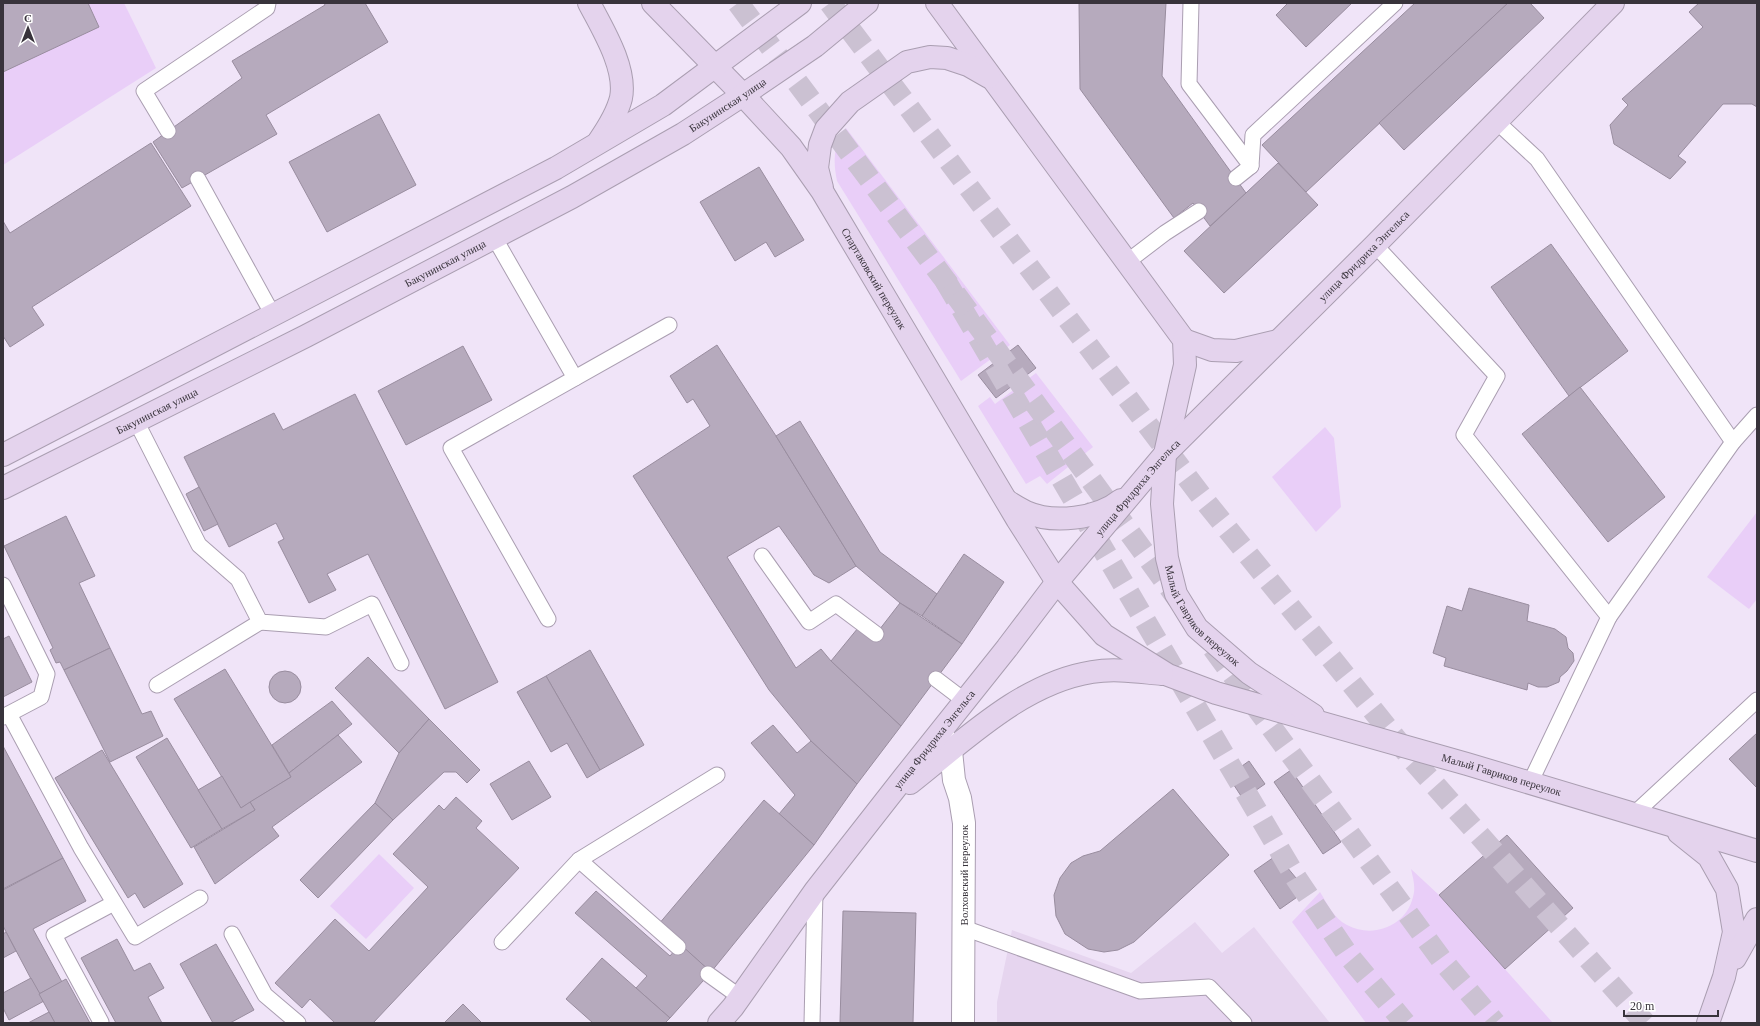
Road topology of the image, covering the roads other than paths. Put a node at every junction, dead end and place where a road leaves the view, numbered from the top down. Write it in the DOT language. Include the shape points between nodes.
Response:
graph roads {
  1 [pos="268,3"];
  2 [pos="589,3"];
  3 [pos="653,3"];
  4 [pos="800,3"];
  5 [pos="867,3"];
  6 [pos="937,3"];
  7 [pos="1191,3"];
  8 [pos="1395,3"];
  9 [pos="1613,3"];
  10 [pos="716,67"];
  11 [pos="994,80"];
  12 [pos="743,95"];
  13 [pos="1496,121"];
  14 [pos="168,131"];
  15 [pos="596,145"];
  16 [pos="1251,166"];
  17 [pos="1236,178"];
  18 [pos="198,179"];
  19 [pos="822,191"];
  20 [pos="1199,211"];
  21 [pos="494,237"];
  22 [pos="1375,245"];
  23 [pos="1127,262"];
  24 [pos="273,315"];
  25 [pos="669,325"];
  26 [pos="1184,340"];
  27 [pos="1280,341"];
  28 [pos="575,378"];
  29 [pos="1757,415"];
  30 [pos="136,421"];
  31 [pos="1733,442"];
  32 [pos="5,449"];
  33 [pos="1165,454"];
  34 [pos="1137,487"];
  35 [pos="3,488"];
  36 [pos="1007,501"];
  37 [pos="762,556"];
  38 [pos="1057,582"];
  39 [pos="3,585"];
  40 [pos="1610,617"];
  41 [pos="548,619"];
  42 [pos="260,622"];
  43 [pos="876,634"];
  44 [pos="401,663"];
  45 [pos="1168,675"];
  46 [pos="936,679"];
  47 [pos="156,686"];
  48 [pos="1757,700"];
  49 [pos="965,701"];
  50 [pos="6,715"];
  51 [pos="1331,727"];
  52 [pos="940,732"];
  53 [pos="951,751"];
  54 [pos="717,775"];
  55 [pos="1530,783"];
  56 [pos="883,803"];
  57 [pos="1633,815"];
  58 [pos="1670,826"];
  59 [pos="1757,851"];
  60 [pos="579,860"];
  61 [pos="815,891"];
  62 [pos="200,898"];
  63 [pos="114,903"];
  64 [pos="1757,919"];
  65 [pos="964,928"];
  66 [pos="232,934"];
  67 [pos="502,942"];
  68 [pos="678,947"];
  69 [pos="708,974"];
  70 [pos="1724,977"];
  71 [pos="740,997"];
  72 [pos="101,1022"];
  73 [pos="298,1023"];
  74 [pos="719,1023"];
  75 [pos="812,1023"];
  76 [pos="963,1023"];
  77 [pos="1244,1023"];
  78 [pos="1708,1023"];
  1 -- 14 [label="lane" via="267,8 144,91"];
  2 -- 15 [label="main road" via="613,53 621,81 621,97 616,113"];
  3 -- 10 [label="main road, Спартаковский переулок"];
  4 -- 10 [label="main road"];
  5 -- 12 [label="main road, Бакунинская улица" via="814,46"];
  6 -- 11 [label="main road"];
  7 -- 16 [label="lane" via="1189,84"];
  8 -- 16 [label="lane" via="1253,135"];
  9 -- 13 [label="main road, улица Фридриха Энгельса"];
  10 -- 12 [label="main road, Спартаковский переулок"];
  10 -- 15 [label="main road" via="663,106"];
  11 -- 19 [label="main road" via="968,65 947,58 930,57 907,62 850,102 826,129 820,145 817,168"];
  11 -- 23 [label="main road"];
  12 -- 19 [label="main road, Спартаковский переулок" via="790,148"];
  12 -- 21 [label="main road, Бакунинская улица" via="683,134"];
  13 -- 22 [label="main road, улица Фридриха Энгельса"];
  13 -- 31 [label="lane" via="1537,159"];
  15 -- 24 [label="main road"];
  16 -- 17 [label="lane"];
  18 -- 24 [label="lane"];
  19 -- 36 [label="main road, Спартаковский переулок"];
  20 -- 23 [label="lane" via="1165,232"];
  21 -- 28 [label="lane"];
  21 -- 30 [label="main road, Бакунинская улица" via="299,340"];
  22 -- 27 [label="main road, улица Фридриха Энгельса"];
  22 -- 40 [label="lane" via="1497,376 1464,435"];
  23 -- 26 [label="main road"];
  24 -- 32 [label="main road"];
  25 -- 28 [label="lane"];
  26 -- 27 [label="main road" via="1212,350 1236,351"];
  26 -- 33 [label="main road" via="1185,365"];
  27 -- 33 [label="main road, улица Фридриха Энгельса"];
  28 -- 41 [label="lane" via="451,448"];
  29 -- 31 [label="lane"];
  30 -- 35 [label="main road, Бакунинская улица"];
  30 -- 42 [label="lane" via="199,545 238,579"];
  31 -- 40 [label="lane"];
  33 -- 34 [label="main road, улица Фридриха Энгельса"];
  33 -- 51 [label="main road, Малый Гавриков переулок" via="1162,504 1168,558 1176,594 1197,628 1249,673"];
  34 -- 36 [label="main road" via="1119,502 1097,513 1074,518 1050,518 1027,512"];
  34 -- 38 [label="main road, улица Фридриха Энгельса"];
  36 -- 38 [label="main road, Спартаковский переулок"];
  37 -- 43 [label="lane" via="810,622 836,604"];
  38 -- 45 [label="main road, Малый Гавриков переулок" via="1104,635"];
  38 -- 49 [label="main road, улица Фридриха Энгельса"];
  39 -- 50 [label="lane" via="47,674 41,697"];
  40 -- 55 [label="lane"];
  42 -- 44 [label="lane" via="326,627 372,604"];
  42 -- 47 [label="lane"];
  45 -- 51 [label="main road, Малый Гавриков переулок" via="1216,693"];
  45 -- 53 [label="main road" via="1130,671 1092,672 1062,680 1034,691 987,722"];
  46 -- 49 [label="lane"];
  48 -- 57 [label="lane"];
  49 -- 52 [label="main road, улица Фридриха Энгельса"];
  50 -- 63 [label="lane"];
  51 -- 55 [label="main road, Малый Гавриков переулок"];
  52 -- 53 [label="street, Волховский переулок"];
  52 -- 56 [label="main road, улица Фридриха Энгельса"];
  53 -- 56 [label="main road"];
  53 -- 65 [label="street, Волховский переулок" via="954,780 964,823"];
  54 -- 60 [label="lane"];
  55 -- 57 [label="main road, Малый Гавриков переулок"];
  56 -- 61 [label="main road, улица Фридриха Энгельса"];
  57 -- 58 [label="main road, Малый Гавриков переулок"];
  58 -- 59 [label="main road, Малый Гавриков переулок"];
  58 -- 70 [label="main road, Малый Гавриков переулок" via="1709,857 1727,889 1734,932"];
  60 -- 67 [label="lane"];
  60 -- 68 [label="lane"];
  61 -- 71 [label="main road, улица Фридриха Энгельса"];
  61 -- 75 [label="lane"];
  62 -- 63 [label="lane" via="135,937"];
  63 -- 72 [label="lane" via="54,935"];
  64 -- 70 [label="main road"];
  65 -- 76 [label="street, Волховский переулок"];
  65 -- 77 [label="lane" via="1140,992 1209,987"];
  66 -- 73 [label="lane" via="265,995"];
  69 -- 71 [label="lane"];
  70 -- 78 [label="main road, Малый Гавриков переулок"];
  71 -- 74 [label="main road, улица Фридриха Энгельса"];
}
